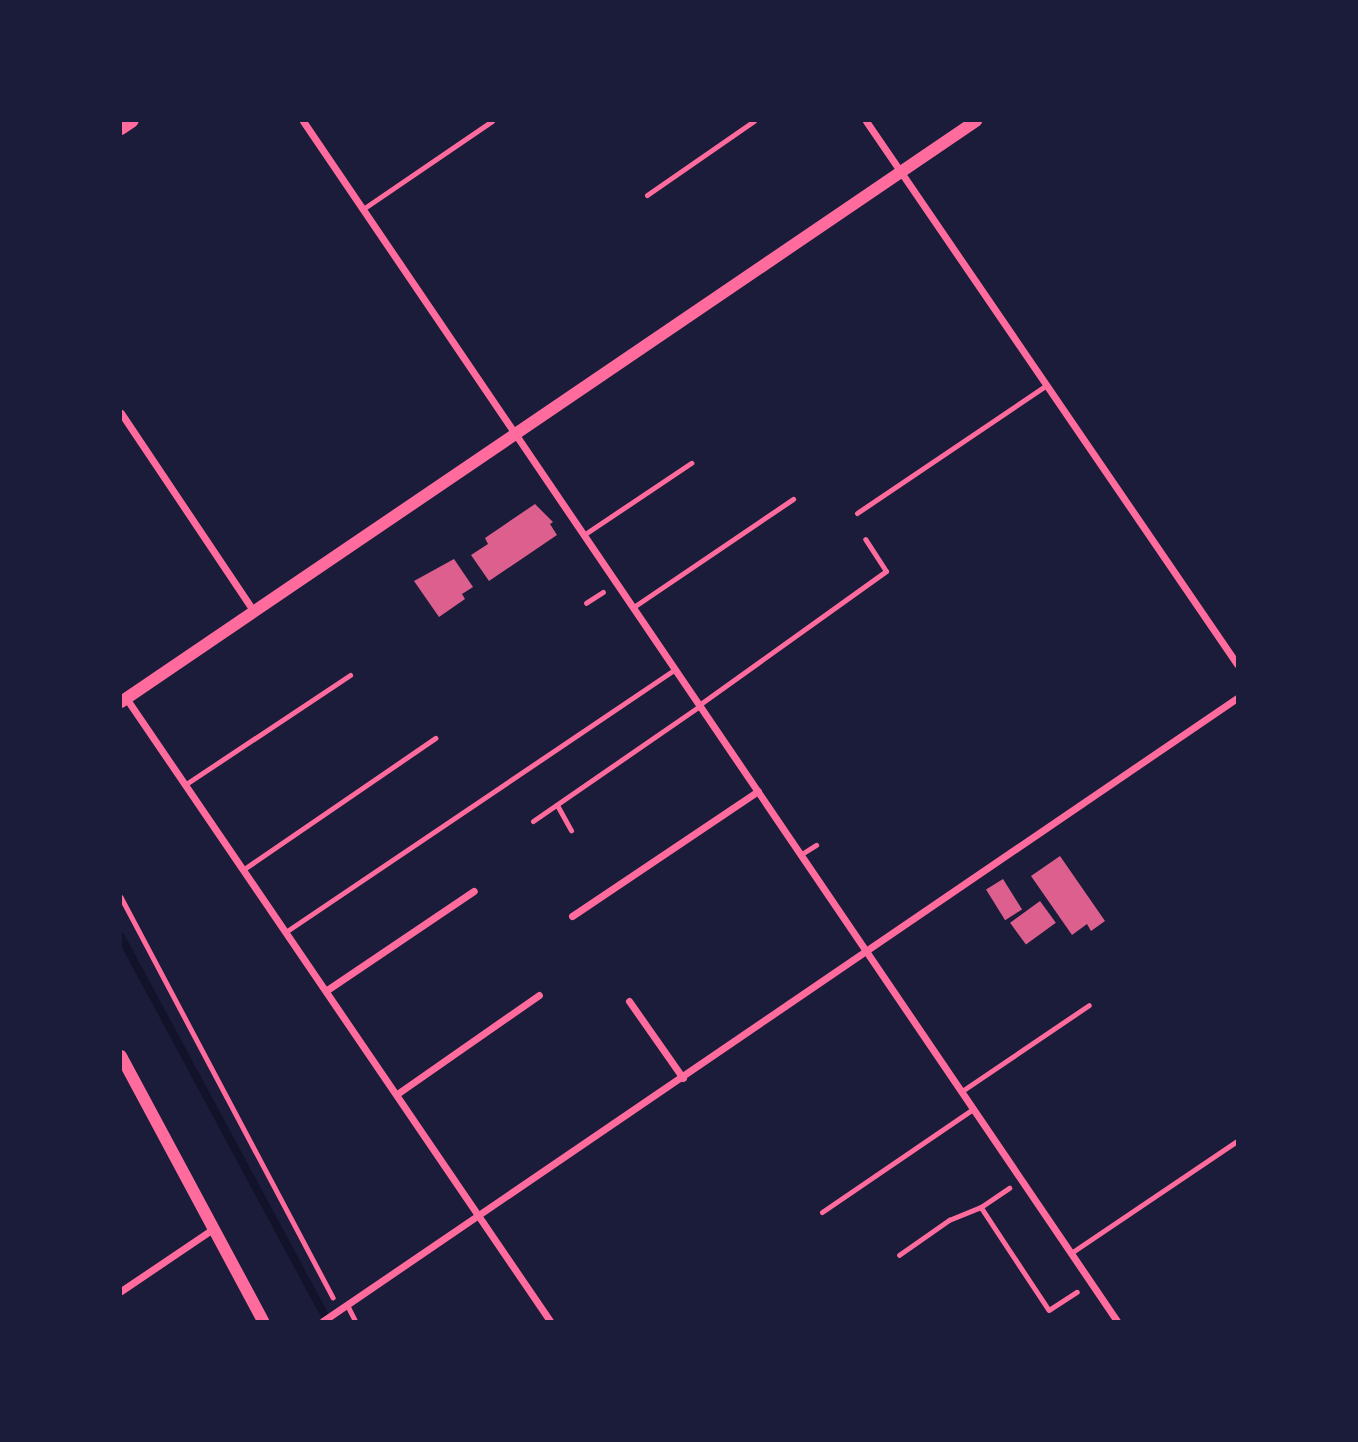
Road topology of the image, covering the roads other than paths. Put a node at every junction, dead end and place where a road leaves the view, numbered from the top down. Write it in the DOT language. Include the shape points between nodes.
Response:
graph roads {
  1 [pos="133,121"];
  2 [pos="303,121"];
  3 [pos="492,121"];
  4 [pos="754,121"];
  5 [pos="866,121"];
  6 [pos="976,121"];
  7 [pos="121,129"];
  8 [pos="901,171"];
  9 [pos="647,195"];
  10 [pos="363,209"];
  11 [pos="1047,385"];
  12 [pos="121,413"];
  13 [pos="516,432"];
  14 [pos="691,463"];
  15 [pos="793,499"];
  16 [pos="857,513"];
  17 [pos="585,534"];
  18 [pos="864,539"];
  19 [pos="635,606"];
  20 [pos="253,610"];
  21 [pos="1237,664"];
  22 [pos="675,669"];
  23 [pos="350,675"];
  24 [pos="1237,698"];
  25 [pos="123,700"];
  26 [pos="699,705"];
  27 [pos="435,738"];
  28 [pos="186,784"];
  29 [pos="758,791"];
  30 [pos="557,805"];
  31 [pos="533,821"];
  32 [pos="571,830"];
  33 [pos="817,845"];
  34 [pos="800,855"];
  35 [pos="244,869"];
  36 [pos="474,891"];
  37 [pos="572,916"];
  38 [pos="287,932"];
  39 [pos="865,953"];
  40 [pos="327,990"];
  41 [pos="539,995"];
  42 [pos="629,1001"];
  43 [pos="1089,1005"];
  44 [pos="121,1056"];
  45 [pos="683,1078"];
  46 [pos="962,1091"];
  47 [pos="397,1094"];
  48 [pos="974,1109"];
  49 [pos="1237,1141"];
  50 [pos="822,1212"];
  51 [pos="479,1217"];
  52 [pos="213,1230"];
  53 [pos="1071,1253"];
  54 [pos="121,1291"];
  55 [pos="344,1308"];
  56 [pos="263,1321"];
  57 [pos="323,1321"];
  58 [pos="355,1321"];
  59 [pos="550,1321"];
  60 [pos="1117,1321"];
  1 -- 7 [label="street"];
  2 -- 10 [label="street"];
  3 -- 10 [label="lane"];
  4 -- 9 [label="lane"];
  5 -- 8 [label="street"];
  6 -- 8 [label="street"];
  8 -- 11 [label="street"];
  8 -- 13 [label="street"];
  10 -- 13 [label="street"];
  11 -- 16 [label="lane"];
  11 -- 21 [label="street"];
  12 -- 20 [label="street"];
  13 -- 17 [label="street"];
  13 -- 20 [label="street"];
  14 -- 17 [label="lane"];
  15 -- 19 [label="lane"];
  17 -- 19 [label="street"];
  18 -- 26 [label="lane" via="886,571"];
  19 -- 22 [label="street"];
  20 -- 25 [label="street"];
  22 -- 26 [label="street"];
  22 -- 38 [label="lane"];
  23 -- 28 [label="lane"];
  24 -- 39 [label="street"];
  25 -- 28 [label="street"];
  26 -- 29 [label="street"];
  26 -- 30 [label="lane"];
  27 -- 35 [label="lane"];
  28 -- 35 [label="street"];
  29 -- 34 [label="street"];
  29 -- 37 [label="street"];
  30 -- 31 [label="lane"];
  30 -- 32 [label="lane"];
  33 -- 34 [label="lane"];
  34 -- 39 [label="street"];
  35 -- 38 [label="street"];
  36 -- 40 [label="street"];
  38 -- 40 [label="street"];
  39 -- 45 [label="street"];
  39 -- 46 [label="street"];
  40 -- 47 [label="street"];
  41 -- 47 [label="street"];
  42 -- 45 [label="street"];
  43 -- 46 [label="lane"];
  44 -- 52 [label="street"];
  45 -- 51 [label="street"];
  46 -- 48 [label="street"];
  47 -- 51 [label="street"];
  48 -- 50 [label="lane"];
  48 -- 53 [label="street"];
  49 -- 53 [label="lane"];
  51 -- 55 [label="street"];
  51 -- 59 [label="street"];
  52 -- 54 [label="street"];
  52 -- 56 [label="street"];
  53 -- 60 [label="street"];
  55 -- 57 [label="street"];
  55 -- 58 [label="lane"];
}
